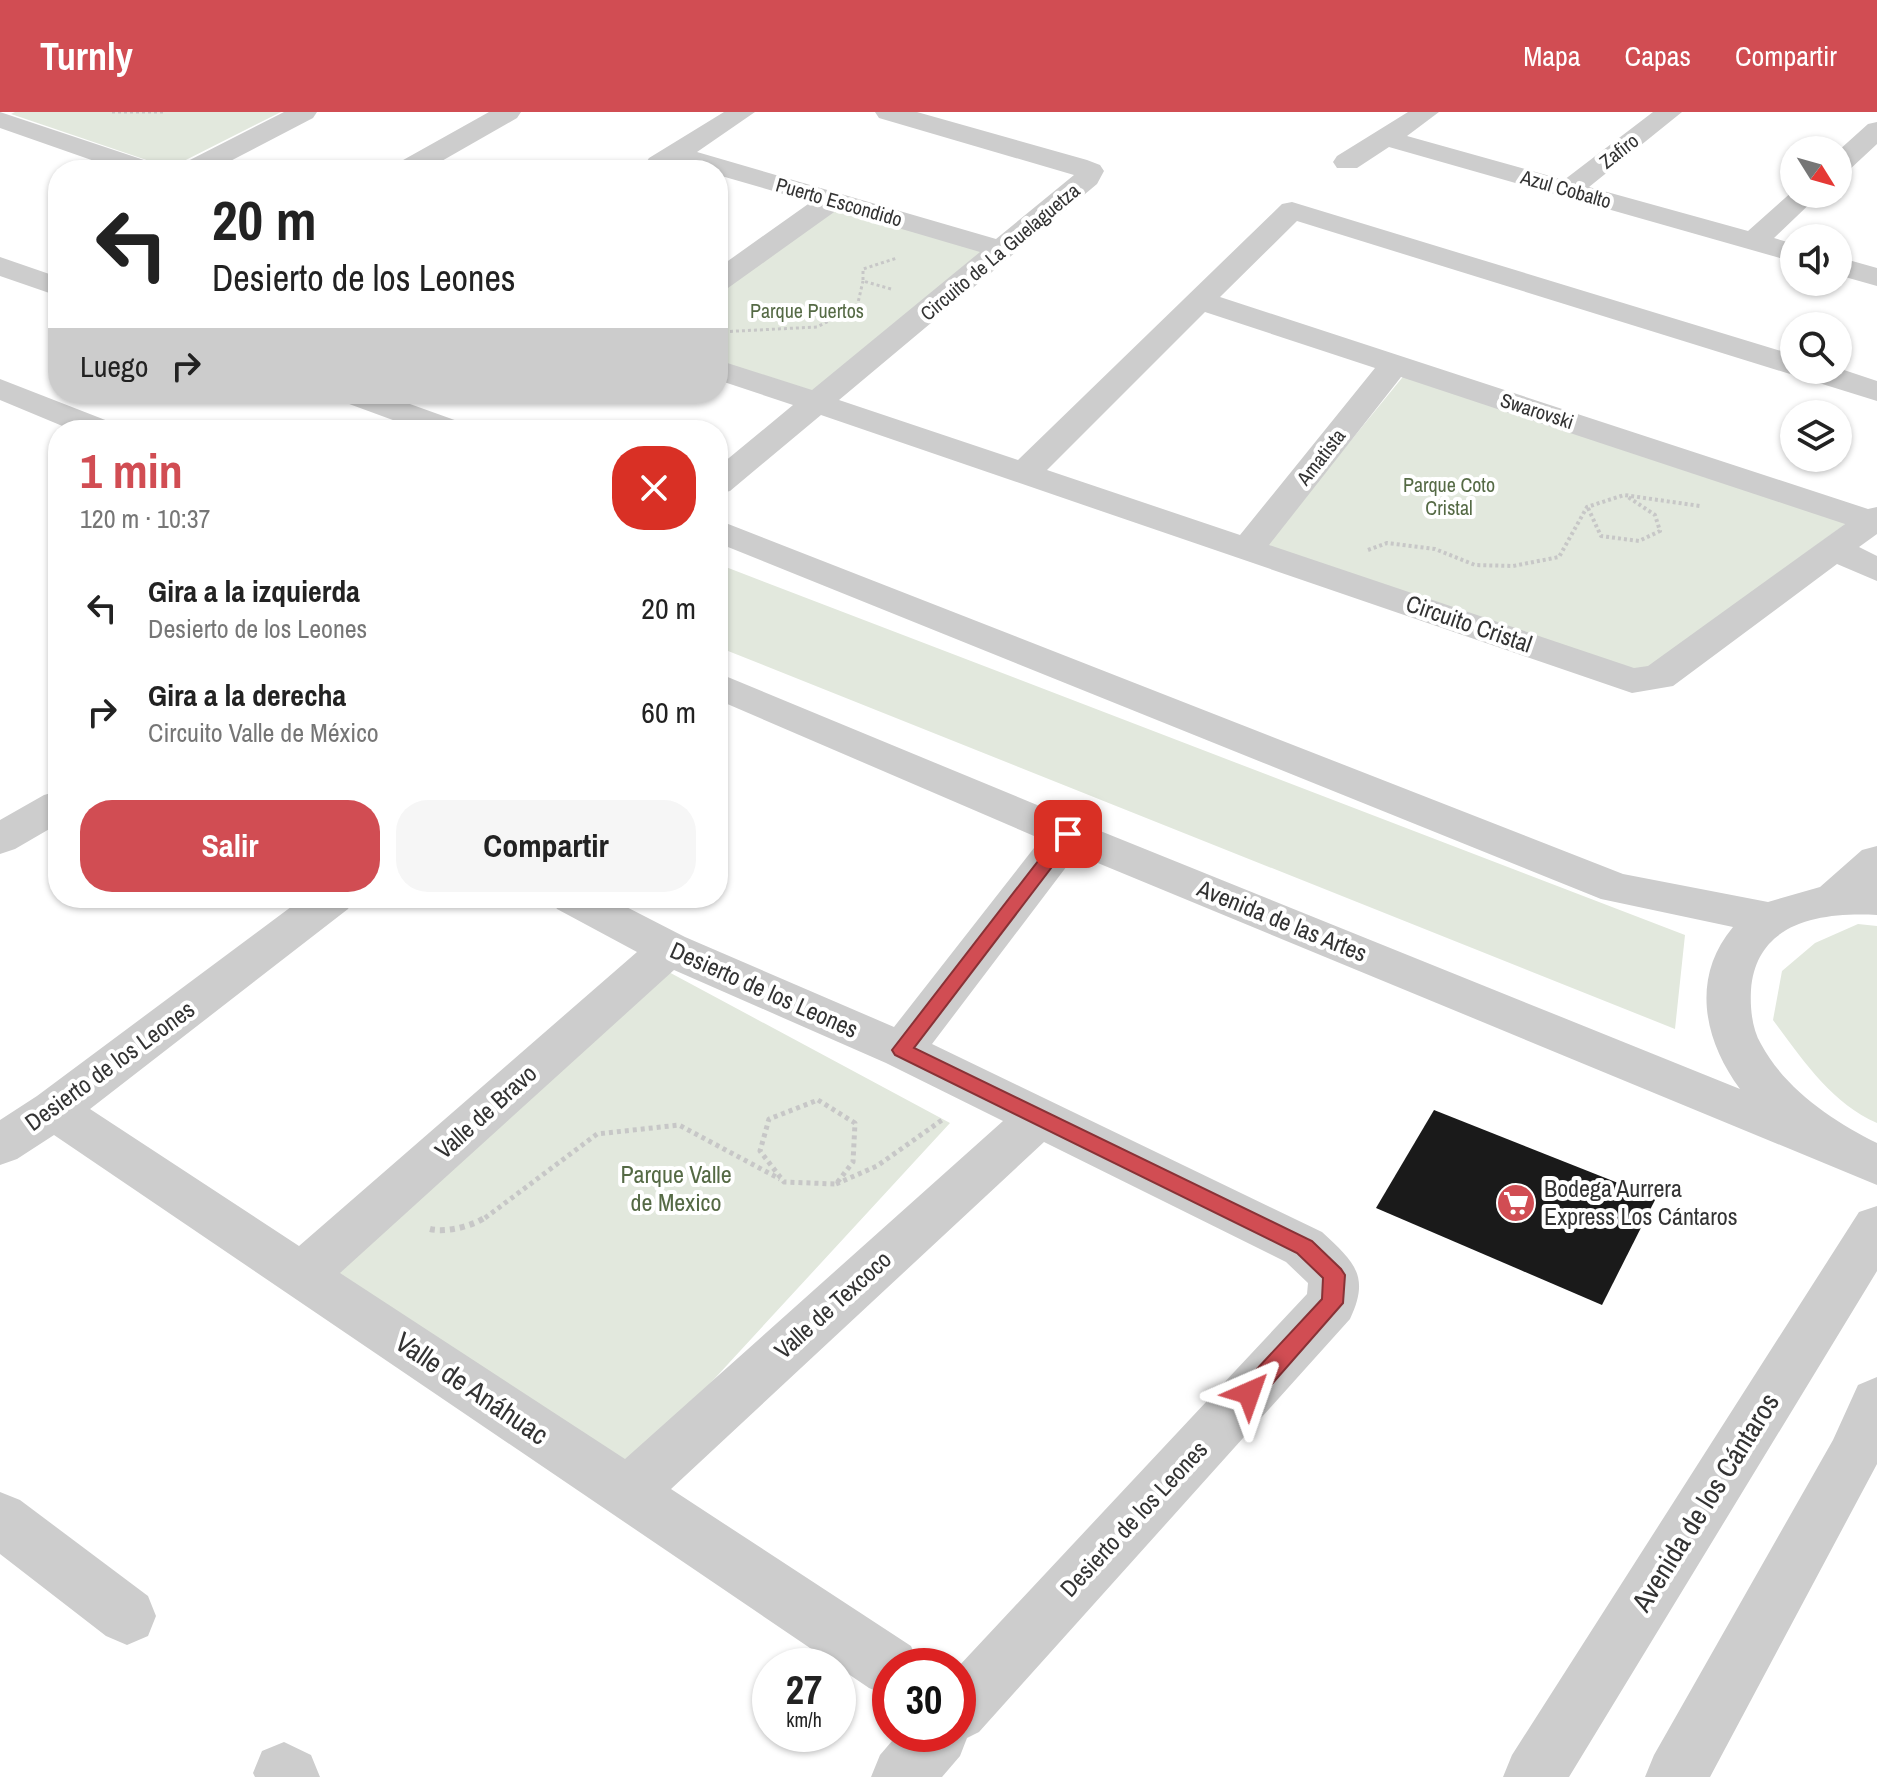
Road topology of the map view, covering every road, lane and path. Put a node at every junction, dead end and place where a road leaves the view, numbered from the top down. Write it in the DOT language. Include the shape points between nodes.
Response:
graph roads {
  1 [pos="8,112"];
  2 [pos="112,112"];
  3 [pos="166,112"];
  4 [pos="304,112"];
  5 [pos="508,112"];
  6 [pos="742,112"];
  7 [pos="888,112"];
  8 [pos="1426,112"];
  9 [pos="1669,112"];
  10 [pos="0,119"];
  11 [pos="1877,130"];
  12 [pos="1385,138"];
  13 [pos="1852,152"];
  14 [pos="676,154"];
  15 [pos="117,160"];
  16 [pos="211,160"];
  17 [pos="424,160"];
  18 [pos="666,160"];
  19 [pos="696,160"];
  20 [pos="1347,162"];
  21 [pos="728,169"];
  22 [pos="1568,190"];
  23 [pos="833,200"];
  24 [pos="1791,208"];
  25 [pos="1753,242"];
  26 [pos="990,246"];
  27 [pos="1780,249"];
  28 [pos="896,258"];
  29 [pos="908,261"];
  30 [pos="0,266"];
  31 [pos="1852,270"];
  32 [pos="728,275"];
  33 [pos="1877,277"];
  34 [pos="863,281"];
  35 [pos="48,283"];
  36 [pos="895,289"];
  37 [pos="1202,301"];
  38 [pos="728,330"];
  39 [pos="1780,361"];
  40 [pos="1394,365"];
  41 [pos="728,372"];
  42 [pos="1852,383"];
  43 [pos="0,389"];
  44 [pos="1877,391"];
  45 [pos="818,403"];
  46 [pos="380,404"];
  47 [pos="76,420"];
  48 [pos="424,420"];
  49 [pos="1024,473"];
  50 [pos="728,476"];
  51 [pos="1751,482"];
  52 [pos="1624,495"];
  53 [pos="1587,507"];
  54 [pos="1874,519"];
  55 [pos="728,535"];
  56 [pos="1833,548"];
  57 [pos="1248,549"];
  58 [pos="1312,570"];
  59 [pos="1877,570"];
  60 [pos="728,689"];
  61 [pos="48,811"];
  62 [pos="1068,834"];
  63 [pos="0,839"];
  64 [pos="1877,861"];
  65 [pos="1856,898"];
  66 [pos="320,908"];
  67 [pos="591,908"];
  68 [pos="1770,918"];
  69 [pos="669,949"];
  70 [pos="902,1050"];
  71 [pos="54,1110"];
  72 [pos="947,1117"];
  73 [pos="1038,1118"];
  74 [pos="0,1145"];
  75 [pos="1862,1159"];
  76 [pos="784,1182"];
  77 [pos="836,1184"];
  78 [pos="372,1213"];
  79 [pos="1877,1227"];
  80 [pos="302,1275"];
  81 [pos="1877,1402"];
  82 [pos="628,1492"];
  83 [pos="0,1519"];
  84 [pos="127,1616"];
  85 [pos="872,1655"];
  86 [pos="976,1691"];
  87 [pos="923,1752"];
  88 [pos="902,1777"];
  89 [pos="1534,1777"];
  90 [pos="1676,1777"];
  1 -- 10 [label="street"];
  2 -- 3 [label="path"];
  4 -- 16 [label="street"];
  5 -- 17 [label="street"];
  6 -- 14 [label="street"];
  7 -- 26 [label="street, Circuito de La Guelaguetza" via="1090,171"];
  8 -- 12 [label="street"];
  9 -- 22 [label="street, Zafiro"];
  10 -- 15 [label="street"];
  11 -- 13 [label="street"];
  12 -- 20 [label="street"];
  12 -- 22 [label="street, Azul Cobalto"];
  14 -- 18 [label="street"];
  14 -- 19 [label="street, Puerto Escondido"];
  21 -- 23 [label="street, Puerto Escondido"];
  22 -- 25 [label="street, Azul Cobalto"];
  23 -- 26 [label="street, Puerto Escondido"];
  23 -- 32 [label="street"];
  24 -- 25 [label="street"];
  25 -- 27 [label="street, Azul Cobalto"];
  26 -- 28 [label="path"];
  26 -- 45 [label="street, Circuito de La Guelaguetza"];
  28 -- 29 [label="path"];
  28 -- 34 [label="path" via="863,269"];
  30 -- 35 [label="street"];
  31 -- 33 [label="street"];
  34 -- 36 [label="path"];
  34 -- 38 [label="path" via="857,307 828,324"];
  37 -- 39 [label="street" via="1292,210"];
  37 -- 40 [label="street, Swarovski"];
  37 -- 49 [label="street"];
  40 -- 51 [label="street, Swarovski"];
  40 -- 57 [label="street, Amatista"];
  41 -- 45 [label="street"];
  42 -- 44 [label="street"];
  43 -- 47 [label="street"];
  45 -- 49 [label="street, Circuito Cristal"];
  45 -- 50 [label="street, Circuito de La Guelaguetza"];
  46 -- 48 [label="street"];
  49 -- 57 [label="street, Circuito Cristal"];
  51 -- 52 [label="path" via="1736,502 1691,507"];
  51 -- 54 [label="street, Swarovski"];
  52 -- 53 [label="path"];
  52 -- 53 [label="path" via="1655,515 1660,531 1639,541 1601,536"];
  53 -- 58 [label="path" via="1559,557 1513,566 1475,565 1435,549 1387,543"];
  54 -- 56 [label="street, Circuito Cristal"];
  55 -- 68 [label="street" via="1616,888"];
  56 -- 58 [label="street, Circuito Cristal" via="1659,677 1632,681"];
  56 -- 59 [label="street"];
  57 -- 58 [label="street, Circuito Cristal"];
  60 -- 62 [label="street, Avenida de las Artes"];
  61 -- 63 [label="street"];
  62 -- 70 [label="street"];
  62 -- 75 [label="street, Avenida de las Artes"];
  64 -- 65 [label="street"];
  65 -- 68 [label="street"];
  66 -- 71 [label="street, Desierto de los Leones"];
  67 -- 69 [label="street, Desierto de los Leones"];
  68 -- 75 [label="street" via="1736,952 1726,999 1741,1053 1784,1107"];
  69 -- 70 [label="street, Desierto de los Leones"];
  69 -- 78 [label="street, Valle de Bravo"];
  70 -- 73 [label="street, Desierto de los Leones"];
  71 -- 74 [label="street, Desierto de los Leones"];
  71 -- 80 [label="street, Valle de Anáhuac"];
  72 -- 77 [label="path" via="883,1163"];
  73 -- 82 [label="street, Valle de Texcoco"];
  73 -- 86 [label="street, Desierto de los Leones" via="1304,1247 1334,1275 1332,1303"];
  76 -- 77 [label="path"];
  76 -- 77 [label="path" via="760,1151 769,1119 818,1100 855,1123 853,1162"];
  76 -- 78 [label="path" via="679,1125 597,1134 479,1222 438,1231"];
  78 -- 80 [label="street, Valle de Bravo"];
  79 -- 89 [label="street, Avenida de los Cántaros"];
  80 -- 82 [label="street, Valle de Anáhuac"];
  81 -- 90 [label="street" via="1852,1458"];
  82 -- 85 [label="street, Valle de Anáhuac"];
  83 -- 84 [label="street"];
  87 -- 88 [label="street"];
}
